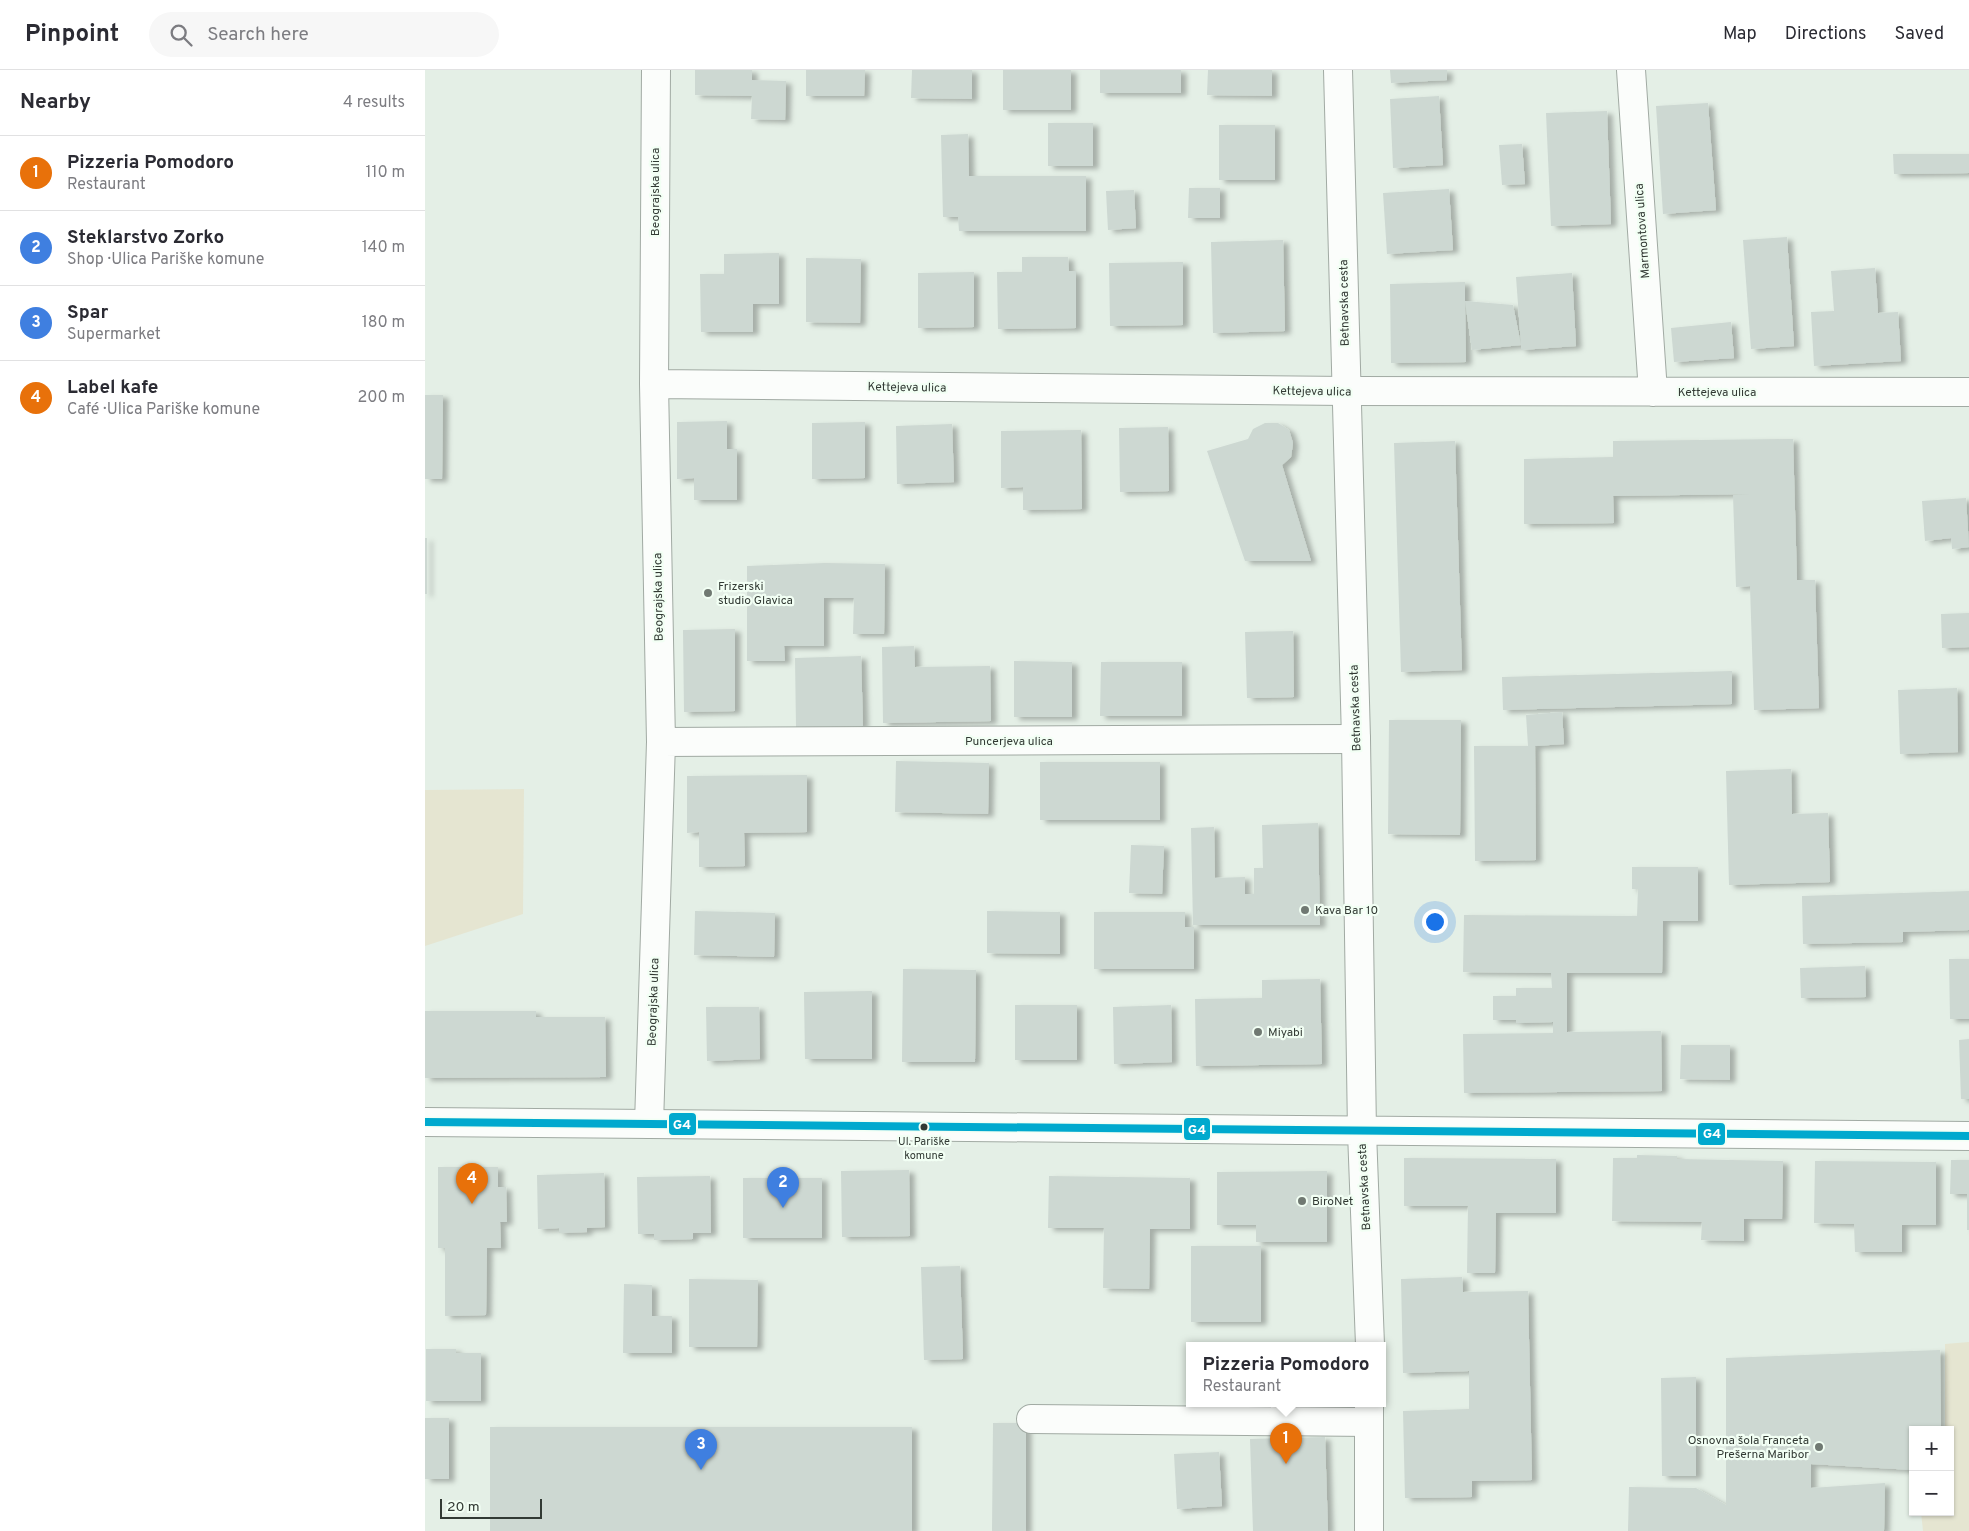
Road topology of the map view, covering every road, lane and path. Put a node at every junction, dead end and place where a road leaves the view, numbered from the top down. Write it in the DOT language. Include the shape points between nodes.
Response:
graph roads {
  1 [pos="656,70"];
  2 [pos="1338,70"];
  3 [pos="1631,70"];
  4 [pos="654,384"];
  5 [pos="1346,391"];
  6 [pos="1653,392"];
  7 [pos="1969,392"];
  8 [pos="1356,739"];
  9 [pos="661,742"];
  10 [pos="425,1122"];
  11 [pos="649,1124"];
  12 [pos="1362,1132"];
  13 [pos="1969,1136"];
  14 [pos="1370,1342"];
  15 [pos="1369,1412"];
  16 [pos="1031,1419"];
  17 [pos="1369,1531"];
  1 -- 4 [label="street, Beograjska ulica"];
  2 -- 5 [label="street, Betnavska cesta"];
  3 -- 6 [label="street, Marmontova ulica"];
  4 -- 5 [label="street, Kettejeva ulica"];
  4 -- 9 [label="street, Beograjska ulica"];
  5 -- 6 [label="street, Kettejeva ulica"];
  5 -- 8 [label="street, Betnavska cesta"];
  6 -- 7 [label="street, Kettejeva ulica"];
  8 -- 9 [label="street, Puncerjeva ulica"];
  8 -- 12 [label="street, Betnavska cesta"];
  9 -- 11 [label="street, Beograjska ulica"];
  10 -- 11 [label="street"];
  11 -- 12 [label="street"];
  12 -- 13 [label="street"];
  12 -- 14 [label="street, Betnavska cesta"];
  15 -- 16 [label="street"];
  15 -- 17 [label="street"];
}
